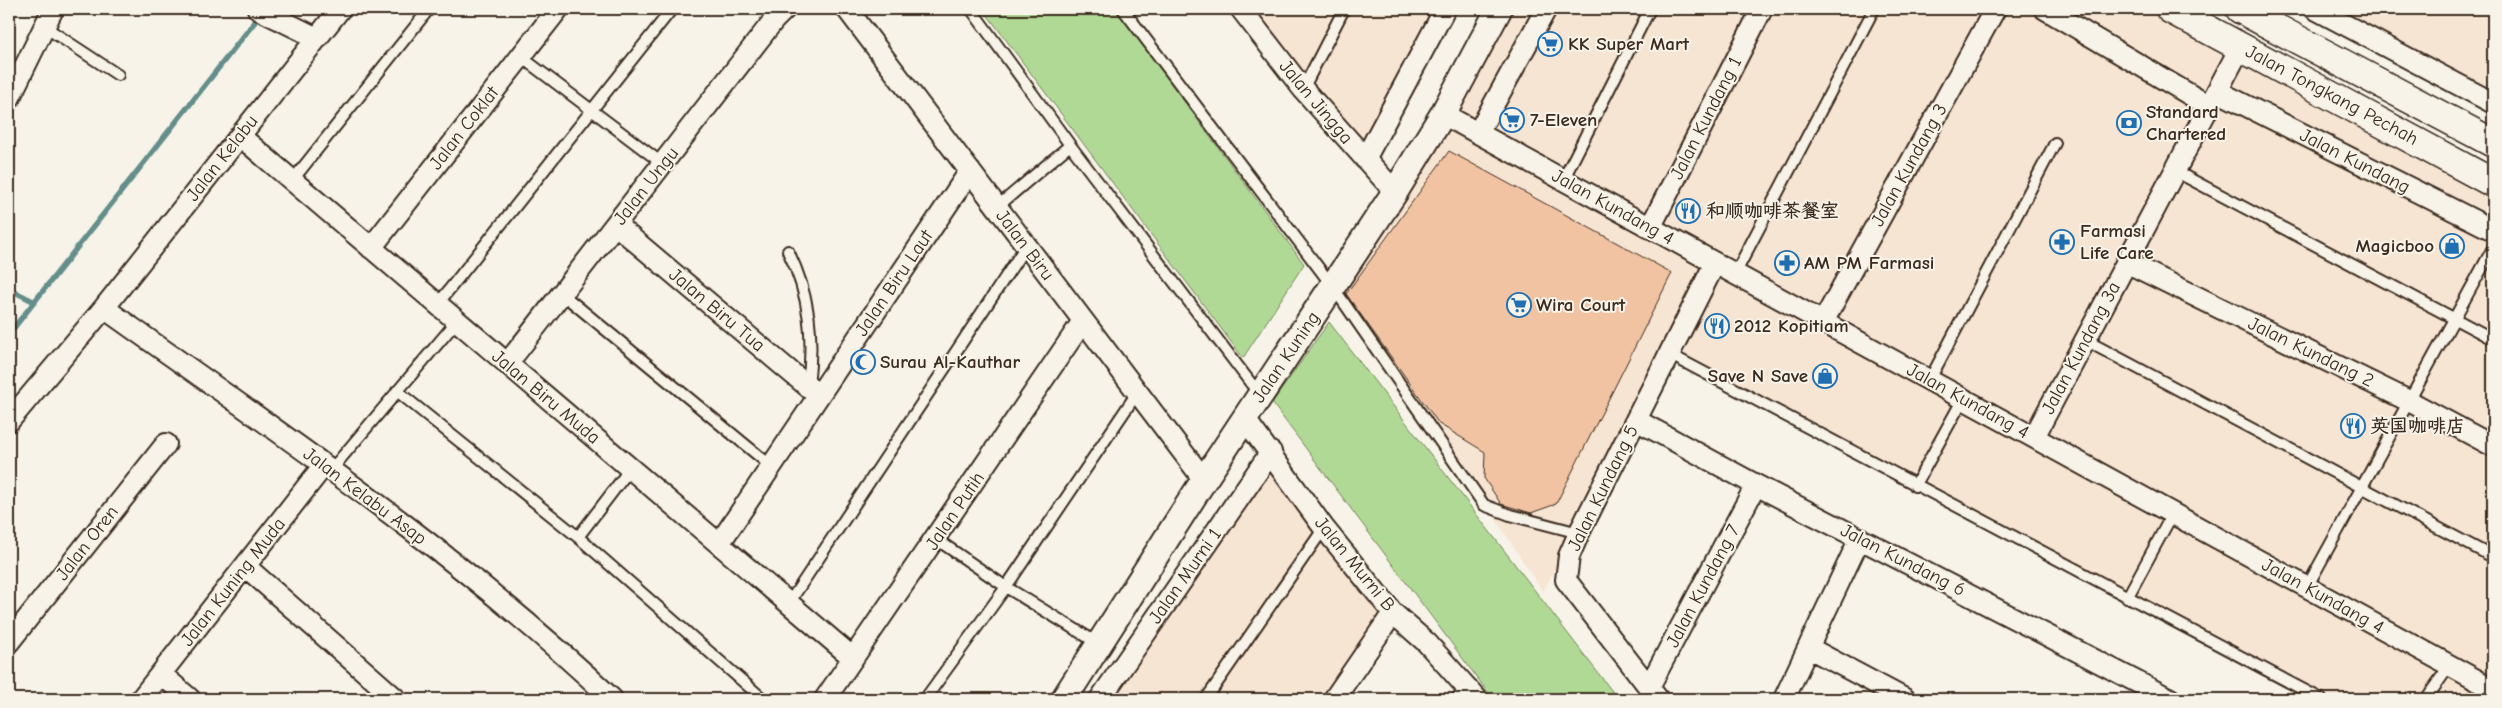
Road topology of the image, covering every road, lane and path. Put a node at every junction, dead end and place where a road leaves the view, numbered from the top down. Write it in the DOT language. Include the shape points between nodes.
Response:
graph roads {
  1 [pos="258,9"];
  2 [pos="340,9"];
  3 [pos="429,9"];
  4 [pos="672,9"];
  5 [pos="785,9"];
  6 [pos="846,9"];
  7 [pos="971,9"];
  8 [pos="1123,9"];
  9 [pos="1241,9"];
  10 [pos="1344,9"];
  11 [pos="1445,9"];
  12 [pos="1499,9"];
  13 [pos="1546,9"];
  14 [pos="1650,9"];
  15 [pos="1762,9"];
  16 [pos="1874,9"];
  17 [pos="1995,9"];
  18 [pos="2045,9"];
  19 [pos="2170,9"];
  20 [pos="2240,9"];
  21 [pos="2315,9"];
  22 [pos="550,12"];
  23 [pos="49,18"];
  24 [pos="317,38"];
  25 [pos="2241,46"];
  26 [pos="520,56"];
  27 [pos="118,75"];
  28 [pos="1303,89"];
  29 [pos="2491,97"];
  30 [pos="9,99"];
  31 [pos="2213,99"];
  32 [pos="593,110"];
  33 [pos="1443,114"];
  34 [pos="1478,133"];
  35 [pos="240,136"];
  36 [pos="2055,143"];
  37 [pos="2493,143"];
  38 [pos="1070,145"];
  39 [pos="1365,159"];
  40 [pos="663,164"];
  41 [pos="970,171"];
  42 [pos="2175,171"];
  43 [pos="1563,180"];
  44 [pos="292,181"];
  45 [pos="2493,183"];
  46 [pos="1395,192"];
  47 [pos="997,206"];
  48 [pos="616,225"];
  49 [pos="1650,228"];
  50 [pos="2493,230"];
  51 [pos="1026,246"];
  52 [pos="371,248"];
  53 [pos="2493,248"];
  54 [pos="788,251"];
  55 [pos="1714,262"];
  56 [pos="2126,262"];
  57 [pos="1735,274"];
  58 [pos="1333,287"];
  59 [pos="561,293"];
  60 [pos="437,305"];
  61 [pos="104,308"];
  62 [pos="2454,319"];
  63 [pos="457,321"];
  64 [pos="1083,321"];
  65 [pos="1823,322"];
  66 [pos="2493,339"];
  67 [pos="2085,340"];
  68 [pos="1669,354"];
  69 [pos="507,364"];
  70 [pos="1929,380"];
  71 [pos="398,391"];
  72 [pos="813,391"];
  73 [pos="1137,393"];
  74 [pos="1260,395"];
  75 [pos="1963,399"];
  76 [pos="2409,401"];
  77 [pos="1245,420"];
  78 [pos="1636,420"];
  79 [pos="9,421"];
  80 [pos="2034,437"];
  81 [pos="166,444"];
  82 [pos="2493,446"];
  83 [pos="1271,452"];
  84 [pos="771,466"];
  85 [pos="327,467"];
  86 [pos="630,469"];
  87 [pos="1204,480"];
  88 [pos="1756,485"];
  89 [pos="1915,486"];
  90 [pos="2362,486"];
  91 [pos="2173,513"];
  92 [pos="1324,528"];
  93 [pos="1580,533"];
  94 [pos="578,537"];
  95 [pos="1860,538"];
  96 [pos="936,539"];
  97 [pos="719,544"];
  98 [pos="2493,558"];
  99 [pos="245,566"];
  100 [pos="1006,587"];
  101 [pos="2306,587"];
  102 [pos="2127,598"];
  103 [pos="789,603"];
  104 [pos="1393,613"];
  105 [pos="9,642"];
  106 [pos="1099,644"];
  107 [pos="1808,648"];
  108 [pos="853,658"];
  109 [pos="2450,666"];
  110 [pos="161,674"];
  111 [pos="2493,689"];
  112 [pos="1654,693"];
  113 [pos="1467,695"];
  114 [pos="141,699"];
  115 [pos="190,699"];
  116 [pos="396,699"];
  117 [pos="612,699"];
  118 [pos="763,699"];
  119 [pos="825,699"];
  120 [pos="925,699"];
  121 [pos="1064,699"];
  122 [pos="1100,699"];
  123 [pos="1206,699"];
  124 [pos="1334,699"];
  125 [pos="1784,699"];
  126 [pos="1905,699"];
  127 [pos="2170,699"];
  128 [pos="2321,699"];
  129 [pos="2426,699"];
  1 -- 24 [label="street"];
  2 -- 24 [label="street, Jalan Kelabu"];
  3 -- 44 [label="lane"];
  4 -- 32 [label="lane"];
  5 -- 40 [label="street, Jalan Ungu"];
  6 -- 41 [label="street, Jalan Biru"];
  7 -- 38 [label="lane"];
  8 -- 58 [label="lane"];
  9 -- 28 [label="street, Jalan Jingga"];
  10 -- 28 [label="lane"];
  11 -- 39 [label="street"];
  12 -- 33 [label="street, Jalan Kuning"];
  13 -- 34 [label="street"];
  14 -- 43 [label="lane"];
  15 -- 49 [label="street, Jalan Kundang 1"];
  16 -- 57 [label="lane"];
  17 -- 65 [label="street, Jalan Kundang 3"];
  18 -- 31 [label="street, Jalan Kundang"];
  19 -- 25 [label="main road, Jalan Tongkang Pechah"];
  20 -- 37 [label="main road, Jalan Tongkang Pechah"];
  21 -- 29 [label="street"];
  22 -- 26 [label="street, Jalan Coklat"];
  23 -- 27 [label="lane"];
  23 -- 30 [label="street"];
  24 -- 35 [label="street, Jalan Kelabu"];
  25 -- 31 [label="street, Jalan Kundang 3a"];
  25 -- 45 [label="main road, Jalan Tongkang Pechah"];
  26 -- 32 [label="lane"];
  26 -- 52 [label="street, Jalan Coklat"];
  28 -- 39 [label="street, Jalan Jingga"];
  31 -- 42 [label="street, Jalan Kundang 3a"];
  31 -- 50 [label="street, Jalan Kundang"];
  32 -- 40 [label="lane"];
  32 -- 60 [label="lane"];
  33 -- 34 [label="street, Jalan Kundang 4"];
  33 -- 46 [label="street, Jalan Kuning"];
  34 -- 43 [label="street, Jalan Kundang 4"];
  35 -- 44 [label="street, Jalan Biru Muda"];
  35 -- 61 [label="street, Jalan Kelabu"];
  36 -- 70 [label="lane"];
  38 -- 47 [label="lane"];
  38 -- 74 [label="lane"];
  39 -- 46 [label="street, Jalan Jingga"];
  40 -- 48 [label="street, Jalan Ungu"];
  41 -- 47 [label="street, Jalan Biru"];
  41 -- 72 [label="street, Jalan Biru Laut"];
  42 -- 56 [label="street, Jalan Kundang 3a"];
  42 -- 62 [label="lane"];
  43 -- 49 [label="street, Jalan Kundang 4"];
  44 -- 52 [label="street, Jalan Biru Muda"];
  46 -- 58 [label="street, Jalan Kuning"];
  47 -- 51 [label="street, Jalan Biru"];
  48 -- 59 [label="street, Jalan Ungu"];
  48 -- 72 [label="street, Jalan Biru Tua"];
  49 -- 55 [label="street, Jalan Kundang 4"];
  51 -- 64 [label="street, Jalan Biru"];
  51 -- 103 [label="lane"];
  52 -- 60 [label="street, Jalan Biru Muda"];
  53 -- 62 [label="lane"];
  54 -- 72 [label="lane" via="810,315"];
  55 -- 57 [label="street, Jalan Kundang 4"];
  55 -- 68 [label="street, Jalan Kundang 5"];
  56 -- 67 [label="street, Jalan Kundang 3a"];
  56 -- 76 [label="street, Jalan Kundang 2"];
  57 -- 65 [label="street, Jalan Kundang 4"];
  58 -- 74 [label="street, Jalan Kuning"];
  58 -- 93 [label="lane" via="1484,505"];
  59 -- 69 [label="street, Jalan Ungu"];
  59 -- 84 [label="lane"];
  60 -- 63 [label="street, Jalan Biru Muda"];
  61 -- 79 [label="street, Jalan Kelabu"];
  61 -- 85 [label="street, Jalan Kelabu Asap"];
  62 -- 66 [label="lane"];
  62 -- 76 [label="lane"];
  63 -- 69 [label="street, Jalan Biru Muda"];
  63 -- 71 [label="lane"];
  64 -- 73 [label="street, Jalan Biru"];
  64 -- 96 [label="street, Jalan Putih"];
  65 -- 70 [label="street, Jalan Kundang 4"];
  67 -- 80 [label="street, Jalan Kundang 3a"];
  67 -- 90 [label="lane"];
  68 -- 78 [label="street, Jalan Kundang 5"];
  68 -- 89 [label="lane"];
  69 -- 86 [label="street, Jalan Biru Muda"];
  70 -- 75 [label="street, Jalan Kundang 4"];
  71 -- 85 [label="lane"];
  71 -- 94 [label="lane"];
  72 -- 84 [label="street, Jalan Biru Laut"];
  73 -- 87 [label="street, Jalan Biru"];
  73 -- 100 [label="lane"];
  74 -- 77 [label="street, Jalan Kuning"];
  75 -- 80 [label="street, Jalan Kundang 4"];
  75 -- 89 [label="lane"];
  76 -- 82 [label="street, Jalan Kundang 2"];
  76 -- 90 [label="lane"];
  77 -- 83 [label="street, Jalan Murni B"];
  77 -- 87 [label="street, Jalan Kuning"];
  78 -- 88 [label="street, Jalan Kundang 6"];
  78 -- 93 [label="street, Jalan Kundang 5"];
  80 -- 91 [label="street, Jalan Kundang 4"];
  81 -- 105 [label="street, Jalan Oren"];
  83 -- 92 [label="street, Jalan Murni B"];
  83 -- 122 [label="street, Jalan Murni 1"];
  84 -- 97 [label="street, Jalan Biru Laut"];
  85 -- 99 [label="street, Jalan Kuning Muda"];
  85 -- 117 [label="street, Jalan Kelabu Asap" via="470,575 557,646"];
  86 -- 94 [label="lane"];
  86 -- 97 [label="street, Jalan Biru Muda"];
  87 -- 106 [label="street, Jalan Kuning"];
  88 -- 95 [label="street, Jalan Kundang 6"];
  88 -- 112 [label="street, Jalan Kundang 7"];
  89 -- 102 [label="lane"];
  90 -- 98 [label="lane"];
  90 -- 101 [label="lane"];
  91 -- 101 [label="street, Jalan Kundang 4"];
  91 -- 102 [label="lane"];
  92 -- 104 [label="street, Jalan Murni B"];
  92 -- 123 [label="lane"];
  93 -- 112 [label="street, Jalan Kundang 5" via="1569,556 1566,580"];
  94 -- 118 [label="lane"];
  95 -- 107 [label="street"];
  95 -- 127 [label="street, Jalan Kundang 6"];
  96 -- 100 [label="lane"];
  96 -- 108 [label="street, Jalan Putih"];
  97 -- 103 [label="street, Jalan Biru Muda"];
  99 -- 110 [label="street, Jalan Kuning Muda"];
  99 -- 116 [label="street"];
  100 -- 106 [label="lane"];
  100 -- 120 [label="lane"];
  101 -- 109 [label="street, Jalan Kundang 4"];
  102 -- 128 [label="lane"];
  103 -- 108 [label="street, Jalan Biru Muda"];
  104 -- 113 [label="street, Jalan Murni B" via="1427,643"];
  104 -- 124 [label="street"];
  106 -- 121 [label="street, Jalan Kuning"];
  107 -- 125 [label="street"];
  107 -- 126 [label="street"];
  108 -- 119 [label="street, Jalan Putih"];
  109 -- 111 [label="street, Jalan Kundang 4"];
  109 -- 129 [label="lane"];
  110 -- 114 [label="street, Jalan Kuning Muda"];
  110 -- 115 [label="street"];
}
